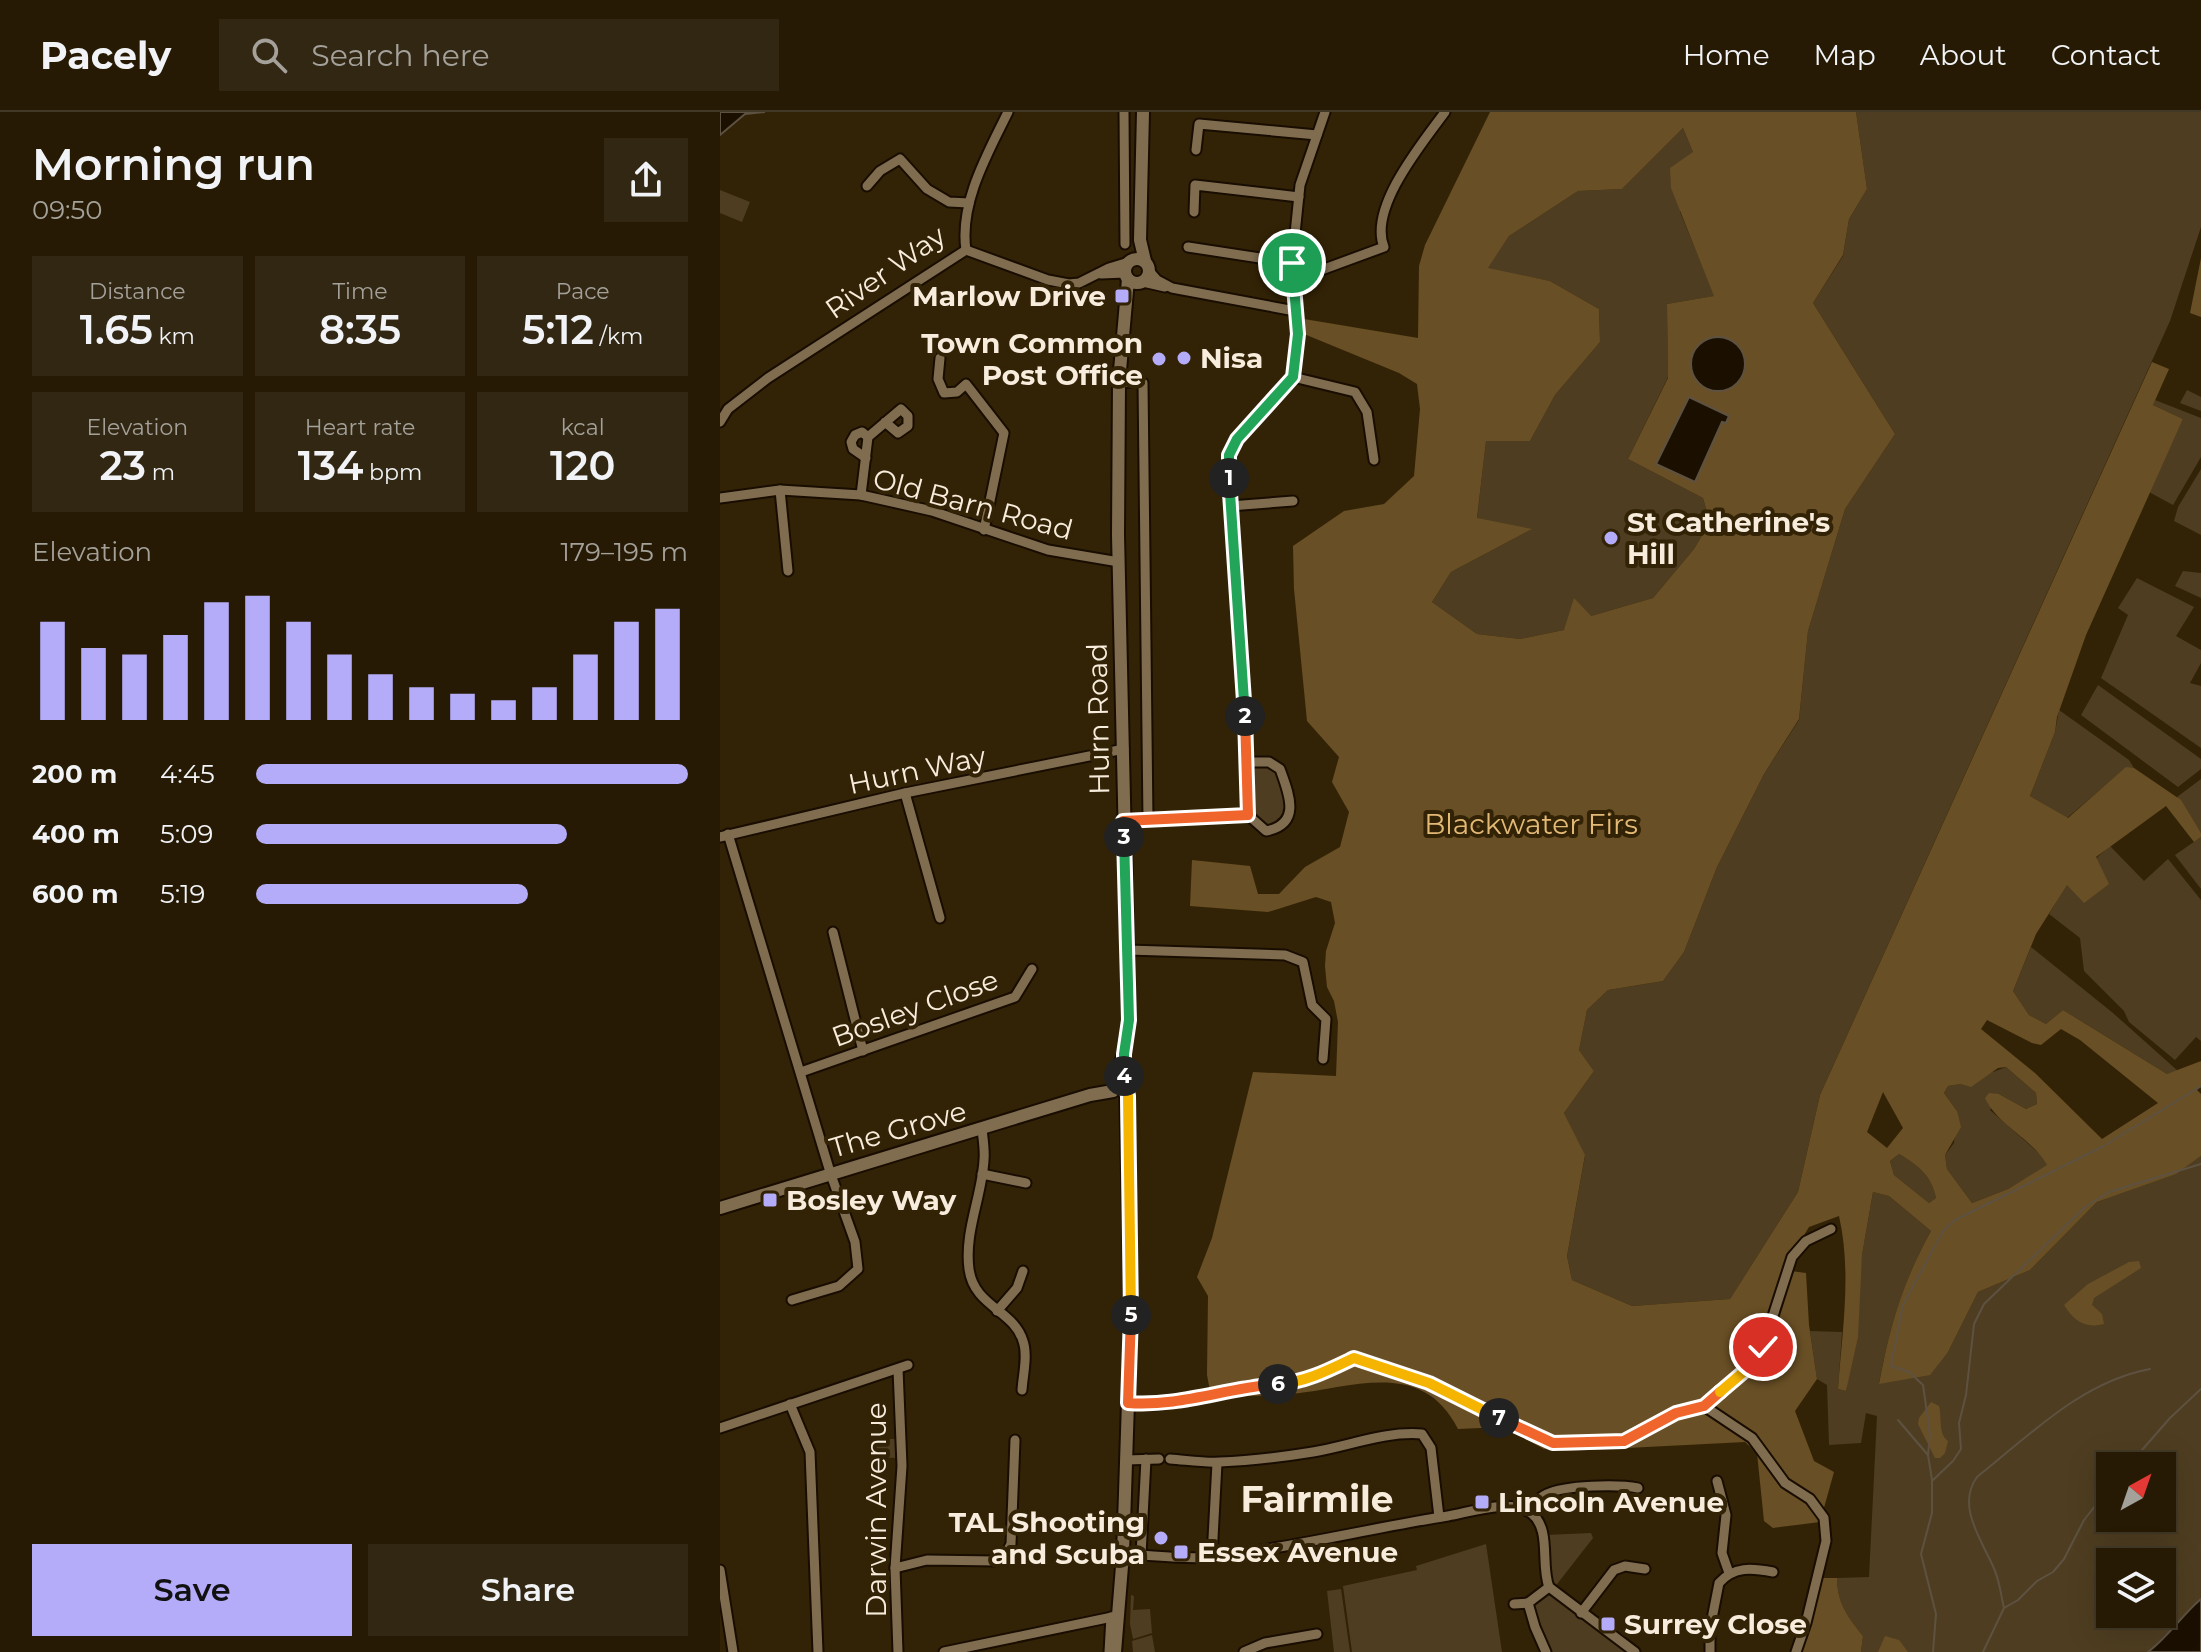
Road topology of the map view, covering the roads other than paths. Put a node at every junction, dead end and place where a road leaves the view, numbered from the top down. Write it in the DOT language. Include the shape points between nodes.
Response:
graph roads {
  1 [pos="1008,112"];
  2 [pos="1124,112"];
  3 [pos="1143,112"];
  4 [pos="1325,112"];
  5 [pos="1445,112"];
  6 [pos="1317,135"];
  7 [pos="1196,150"];
  8 [pos="867,186"];
  9 [pos="1299,197"];
  10 [pos="969,203"];
  11 [pos="1194,212"];
  12 [pos="1125,244"];
  13 [pos="1188,247"];
  14 [pos="966,250"];
  15 [pos="1292,263"];
  16 [pos="1136,272"];
  17 [pos="1293,275"];
  18 [pos="1295,311"];
  19 [pos="940,358"];
  20 [pos="1293,377"];
  21 [pos="1119,382"];
  22 [pos="720,422"];
  23 [pos="885,422"];
  24 [pos="868,437"];
  25 [pos="866,458"];
  26 [pos="1374,460"];
  27 [pos="780,490"];
  28 [pos="861,495"];
  29 [pos="720,498"];
  30 [pos="1293,501"];
  31 [pos="1230,506"];
  32 [pos="984,530"];
  33 [pos="1119,562"];
  34 [pos="788,571"];
  35 [pos="1124,749"];
  36 [pos="1248,762"];
  37 [pos="905,793"];
  38 [pos="1248,815"];
  39 [pos="1123,821"];
  40 [pos="1148,821"];
  41 [pos="724,836"];
  42 [pos="940,918"];
  43 [pos="833,932"];
  44 [pos="1128,950"];
  45 [pos="1032,969"];
  46 [pos="863,1051"];
  47 [pos="1323,1059"];
  48 [pos="801,1072"];
  49 [pos="1118,1084"];
  50 [pos="982,1129"];
  51 [pos="830,1172"];
  52 [pos="982,1174"];
  53 [pos="1026,1183"];
  54 [pos="720,1208"];
  55 [pos="1831,1229"];
  56 [pos="1023,1271"];
  57 [pos="792,1300"];
  58 [pos="997,1311"];
  59 [pos="1022,1390"];
  60 [pos="1128,1403"];
  61 [pos="790,1404"];
  62 [pos="1704,1406"];
  63 [pos="720,1428"];
  64 [pos="1012,1445"];
  65 [pos="1146,1459"];
  66 [pos="1159,1459"];
  67 [pos="1170,1459"];
  68 [pos="1126,1460"];
  69 [pos="1217,1463"];
  70 [pos="1717,1481"];
  71 [pos="1638,1488"];
  72 [pos="1527,1511"];
  73 [pos="1439,1517"];
  74 [pos="1123,1554"];
  75 [pos="1141,1555"];
  76 [pos="1212,1557"];
  77 [pos="895,1568"];
  78 [pos="1645,1569"];
  79 [pos="720,1570"];
  80 [pos="1773,1572"];
  81 [pos="1729,1573"];
  82 [pos="1549,1587"];
  83 [pos="1528,1603"];
  84 [pos="1514,1604"];
  85 [pos="1581,1613"];
  86 [pos="1114,1616"];
  87 [pos="1317,1634"];
  88 [pos="733,1652"];
  89 [pos="818,1652"];
  90 [pos="898,1652"];
  91 [pos="944,1652"];
  92 [pos="1109,1652"];
  93 [pos="1115,1652"];
  94 [pos="1244,1652"];
  95 [pos="1546,1652"];
  96 [pos="1635,1652"];
  97 [pos="1710,1652"];
  98 [pos="1796,1652"];
  1 -- 10 [label="street, River Way"];
  2 -- 12 [label="street"];
  3 -- 16 [label="main road, Hurn Road"];
  4 -- 6 [label="street"];
  5 -- 17 [label="street" via="1401,174 1383,221 1384,247"];
  6 -- 7 [label="street" via="1199,124"];
  6 -- 9 [label="street"];
  8 -- 10 [label="street" via="900,159 927,189 949,202"];
  9 -- 11 [label="street" via="1195,185"];
  9 -- 15 [label="street"];
  10 -- 14 [label="street, River Way"];
  13 -- 15 [label="street"];
  14 -- 16 [label="street" via="1058,283"];
  14 -- 22 [label="street, River Way" via="768,378 728,409"];
  15 -- 17 [label="street"];
  16 -- 18 [label="street" via="1172,288"];
  16 -- 21 [label="main road, Hurn Road"];
  17 -- 18 [label="street"];
  18 -- 20 [label="street"];
  19 -- 32 [label="street" via="938,379 944,393 966,384 1004,433"];
  20 -- 26 [label="street" via="1355,392 1367,412"];
  20 -- 31 [label="street" via="1232,447"];
  21 -- 33 [label="main road, Hurn Road"];
  21 -- 40 [label="street, Hurn Road" via="1143,383"];
  23 -- 24 [label="street"];
  24 -- 25 [label="street"];
  24 -- 25 [label="street" via="862,432 851,442"];
  25 -- 28 [label="street"];
  27 -- 28 [label="street, Old Barn Road"];
  27 -- 29 [label="street, Old Barn Road"];
  27 -- 34 [label="street"];
  28 -- 32 [label="street, Old Barn Road" via="932,511"];
  30 -- 31 [label="street"];
  31 -- 36 [label="street"];
  32 -- 33 [label="street, Old Barn Road" via="1048,550"];
  33 -- 35 [label="main road, Hurn Road"];
  35 -- 37 [label="street, Hurn Way"];
  35 -- 39 [label="main road, Hurn Road"];
  36 -- 38 [label="street"];
  36 -- 38 [label="street" via="1269,762 1280,769 1291,807 1287,822 1277,829 1266,831"];
  37 -- 41 [label="street, Hurn Way"];
  37 -- 42 [label="street"];
  38 -- 40 [label="street"];
  39 -- 40 [label="street"];
  39 -- 44 [label="main road, Hurn Road"];
  41 -- 48 [label="street"];
  43 -- 46 [label="street"];
  44 -- 47 [label="street" via="1285,955 1303,962 1312,1005 1326,1019"];
  44 -- 49 [label="main road, Hurn Road" via="1129,1020"];
  45 -- 46 [label="street, Bosley Close" via="1015,997"];
  46 -- 48 [label="street, Bosley Close"];
  48 -- 51 [label="street"];
  49 -- 50 [label="main road, The Grove"];
  49 -- 60 [label="main road" via="1128,1115"];
  50 -- 51 [label="main road, The Grove"];
  50 -- 52 [label="street"];
  51 -- 54 [label="main road, The Grove"];
  51 -- 57 [label="street" via="855,1242 858,1269 839,1286"];
  52 -- 53 [label="street"];
  52 -- 58 [label="street" via="969,1271 976,1292"];
  55 -- 62 [label="street" via="1806,1241 1792,1257 1763,1347 1747,1369"];
  56 -- 58 [label="street" via="1017,1288"];
  58 -- 59 [label="street" via="1024,1343"];
  60 -- 62 [label="street" via="1157,1405 1250,1386 1294,1383 1354,1358 1429,1383 1553,1443 1624,1441 1676,1413"];
  60 -- 68 [label="main road"];
  61 -- 63 [label="street"];
  61 -- 77 [label="street, Darwin Avenue" via="903,1367"];
  61 -- 89 [label="street" via="810,1452"];
  62 -- 98 [label="street" via="1752,1438 1785,1483 1810,1499 1824,1518 1826,1541"];
  64 -- 77 [label="street" via="1011,1544 1005,1555 996,1561 927,1560"];
  65 -- 66 [label="street"];
  65 -- 68 [label="street"];
  65 -- 75 [label="street"];
  67 -- 69 [label="street"];
  68 -- 74 [label="main road"];
  69 -- 73 [label="street" via="1422,1434 1431,1448"];
  69 -- 76 [label="street"];
  70 -- 81 [label="street" via="1726,1515 1722,1553"];
  71 -- 72 [label="street" via="1559,1490"];
  72 -- 73 [label="street" via="1508,1506"];
  72 -- 82 [label="street" via="1542,1528"];
  73 -- 76 [label="street"];
  74 -- 75 [label="street"];
  74 -- 86 [label="main road"];
  75 -- 76 [label="street"];
  77 -- 90 [label="street, Darwin Avenue"];
  78 -- 85 [label="street" via="1614,1570"];
  79 -- 88 [label="street"];
  80 -- 81 [label="street"];
  81 -- 97 [label="street" via="1717,1588"];
  82 -- 83 [label="street"];
  82 -- 85 [label="street"];
  83 -- 84 [label="street"];
  83 -- 95 [label="street"];
  85 -- 96 [label="street"];
  86 -- 91 [label="street"];
  86 -- 92 [label="street"];
  86 -- 93 [label="main road"];
  87 -- 94 [label="street"];
}
